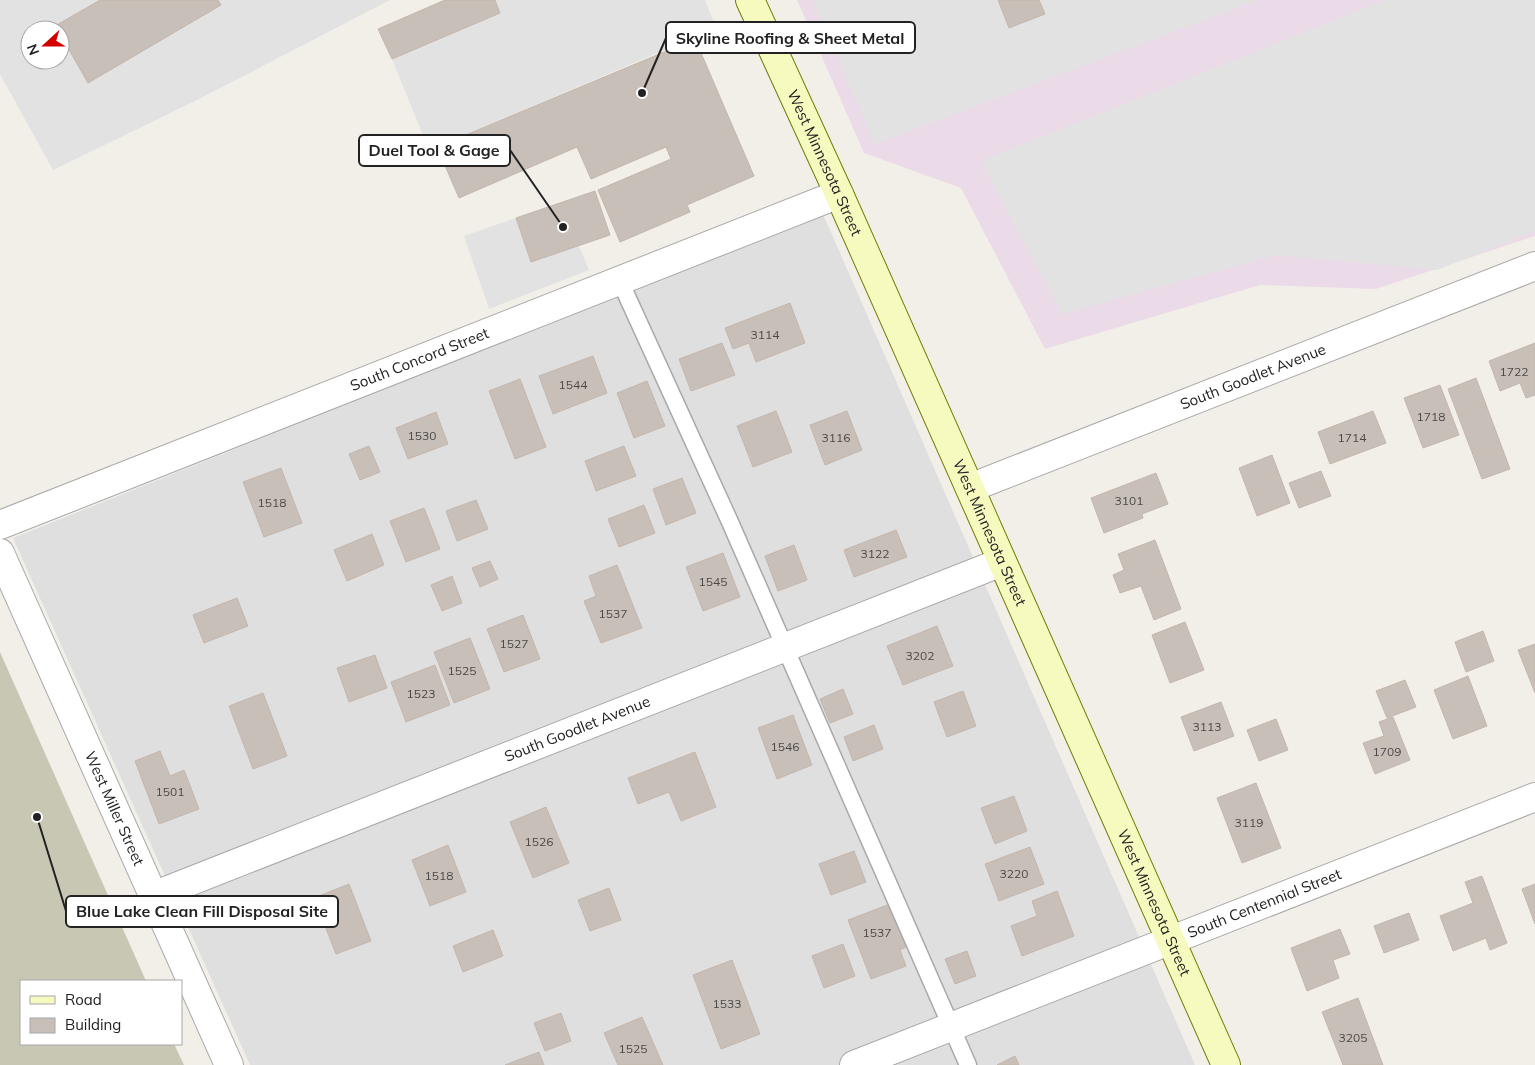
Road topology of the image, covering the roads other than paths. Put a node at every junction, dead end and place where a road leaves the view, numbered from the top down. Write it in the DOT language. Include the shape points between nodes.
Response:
graph roads {
  1 [pos="750,0"];
  2 [pos="839,194"];
  3 [pos="1535,266"];
  4 [pos="620,281"];
  5 [pos="970,488"];
  6 [pos="0,526"];
  7 [pos="0,553"];
  8 [pos="1002,562"];
  9 [pos="785,647"];
  10 [pos="1535,797"];
  11 [pos="153,896"];
  12 [pos="1171,940"];
  13 [pos="951,1026"];
  14 [pos="229,1065"];
  15 [pos="854,1065"];
  16 [pos="968,1065"];
  17 [pos="1226,1065"];
  1 -- 2 [label="street, West Minnesota Street"];
  2 -- 4 [label="street, South Concord Street"];
  2 -- 5 [label="street, West Minnesota Street"];
  3 -- 5 [label="street, South Goodlet Avenue"];
  4 -- 6 [label="street, South Concord Street"];
  4 -- 9 [label="lane"];
  5 -- 8 [label="street, West Minnesota Street"];
  7 -- 11 [label="street, West Miller Street"];
  8 -- 9 [label="street, South Goodlet Avenue"];
  8 -- 12 [label="street, West Minnesota Street"];
  9 -- 11 [label="street, South Goodlet Avenue"];
  9 -- 13 [label="lane"];
  10 -- 12 [label="street, South Centennial Street"];
  11 -- 14 [label="street, West Miller Street"];
  12 -- 13 [label="street, South Centennial Street"];
  12 -- 17 [label="street, West Minnesota Street"];
  13 -- 15 [label="street, South Centennial Street"];
  13 -- 16 [label="lane"];
}
